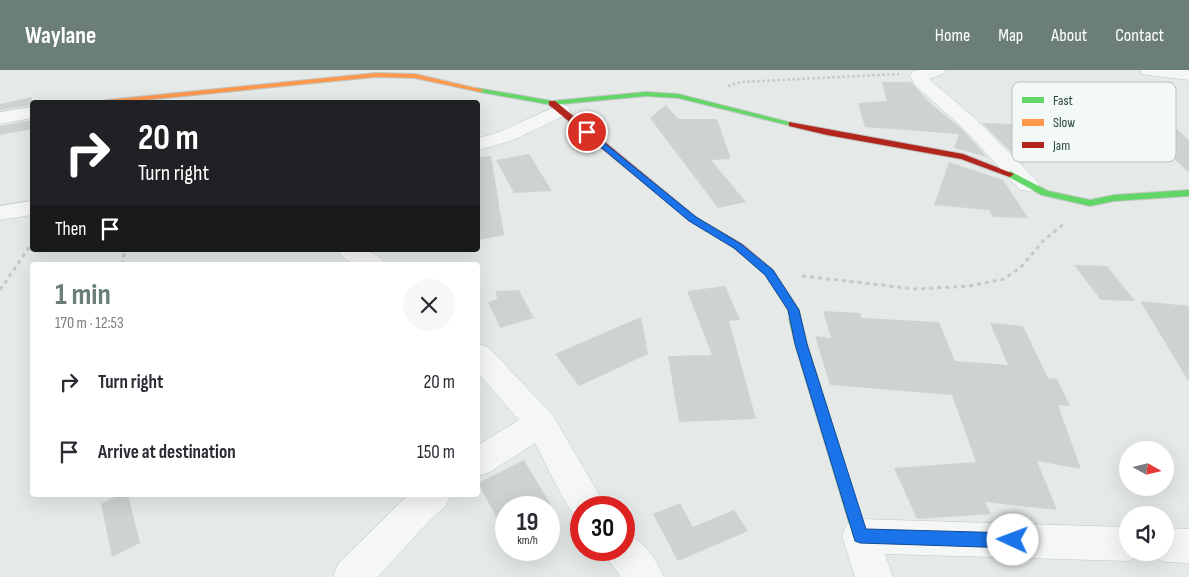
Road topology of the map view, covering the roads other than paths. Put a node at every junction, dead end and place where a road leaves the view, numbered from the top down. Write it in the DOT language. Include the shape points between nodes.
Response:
graph roads {
  1 [pos="1148,70"];
  2 [pos="928,73"];
  3 [pos="1189,75"];
  4 [pos="132,100"];
  5 [pos="556,107"];
  6 [pos="30,113"];
  7 [pos="0,118"];
  8 [pos="480,143"];
  9 [pos="1028,185"];
  10 [pos="1189,193"];
  11 [pos="30,208"];
  12 [pos="0,213"];
  13 [pos="352,252"];
  14 [pos="369,262"];
  15 [pos="480,357"];
  16 [pos="541,423"];
  17 [pos="480,461"];
  18 [pos="582,496"];
  19 [pos="432,497"];
  20 [pos="860,536"];
  21 [pos="1119,544"];
  22 [pos="1174,545"];
  23 [pos="1189,546"];
  24 [pos="632,561"];
  25 [pos="352,577"];
  26 [pos="645,577"];
  27 [pos="874,577"];
  1 -- 3 [label="street"];
  2 -- 9 [label="street" via="921,80 970,124"];
  4 -- 5 [label="street" via="396,74 450,82"];
  5 -- 8 [label="street" via="504,137"];
  5 -- 9 [label="street" via="646,94 678,96 827,133 963,157 1005,172"];
  5 -- 20 [label="street" via="693,219 738,246 769,272 793,310"];
  6 -- 7 [label="street"];
  9 -- 10 [label="street" via="1059,197 1090,203 1114,198"];
  11 -- 12 [label="street"];
  13 -- 14 [label="street"];
  15 -- 16 [label="street"];
  16 -- 17 [label="street"];
  16 -- 18 [label="street"];
  19 -- 25 [label="street"];
  20 -- 21 [label="street"];
  20 -- 27 [label="street"];
  22 -- 23 [label="street"];
  24 -- 26 [label="street"];
}
